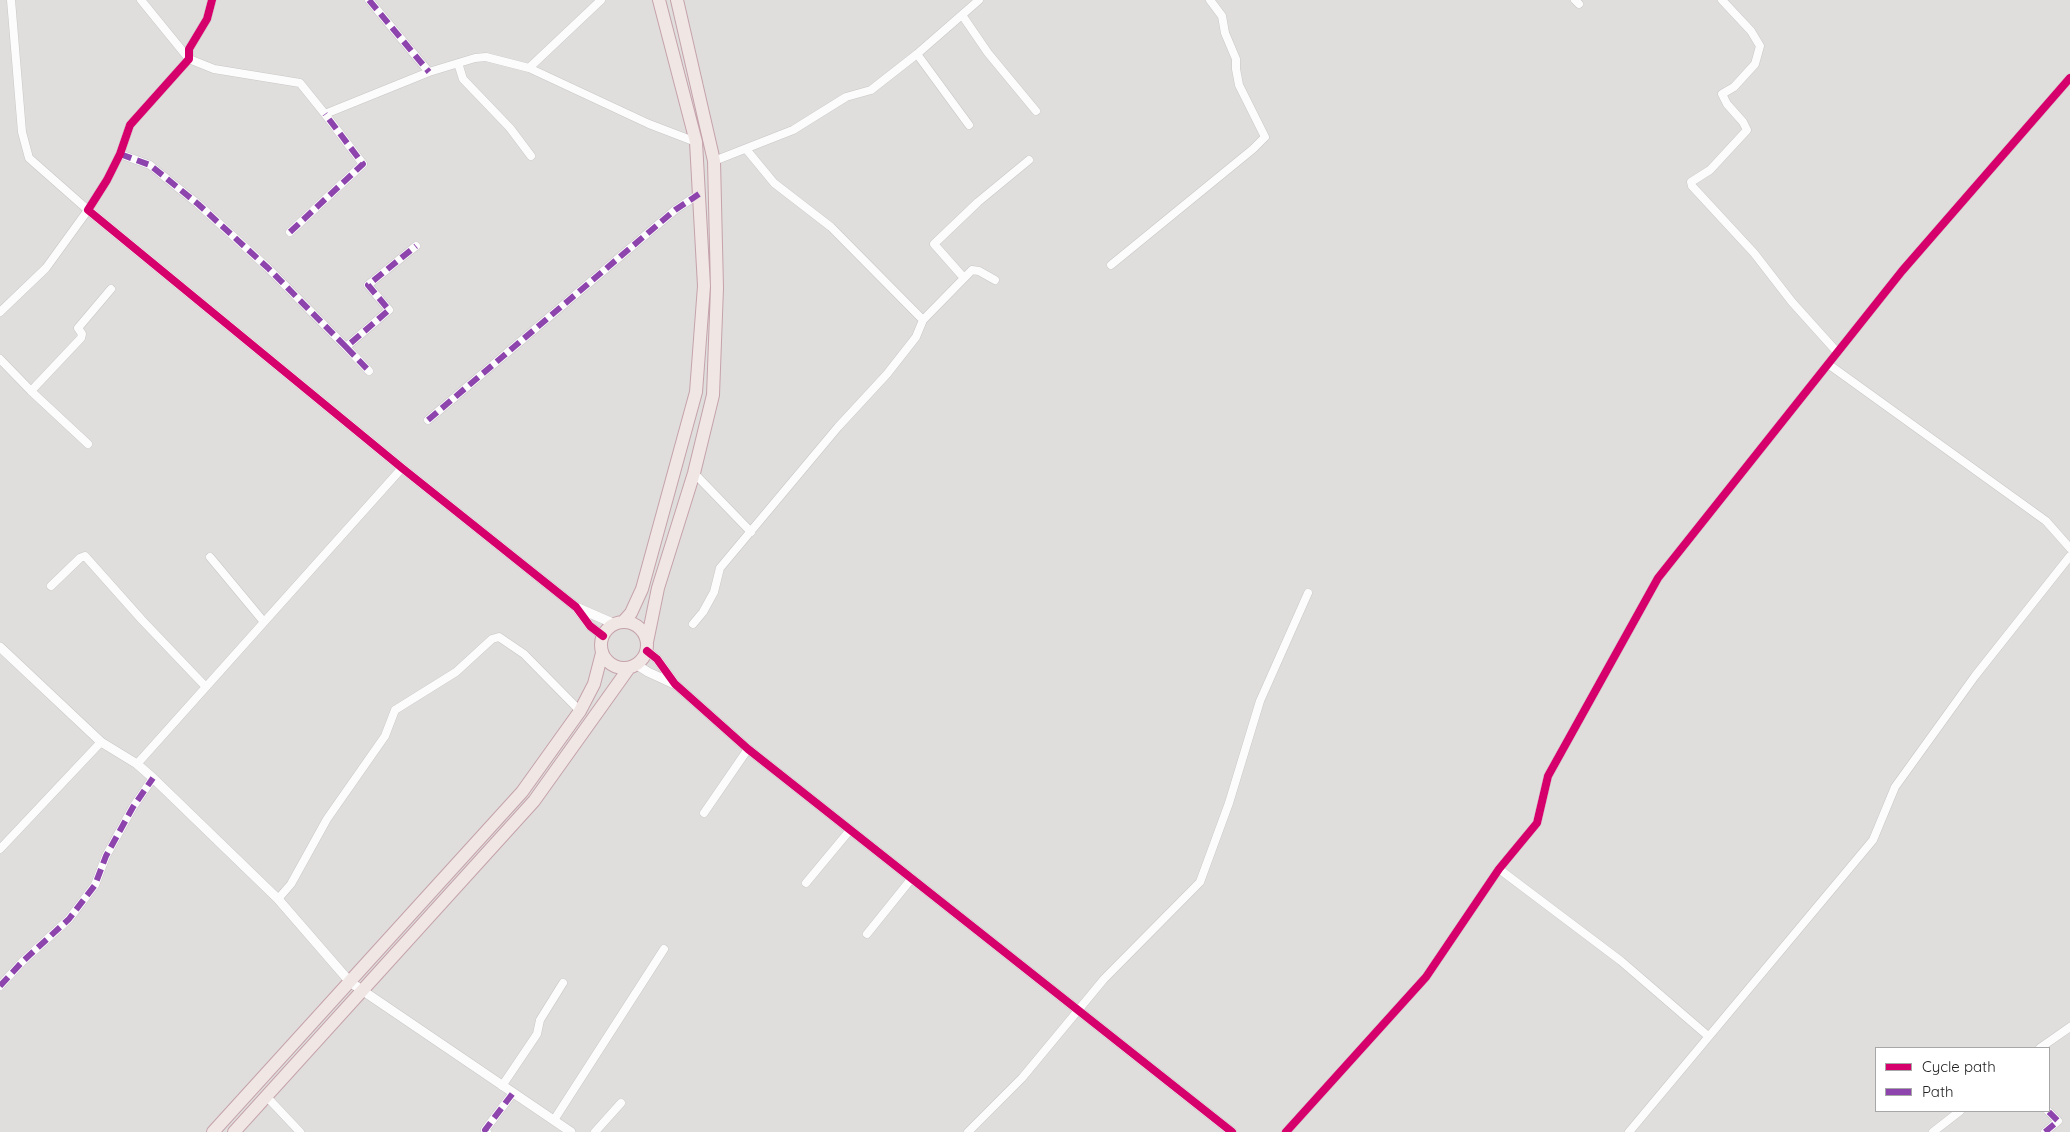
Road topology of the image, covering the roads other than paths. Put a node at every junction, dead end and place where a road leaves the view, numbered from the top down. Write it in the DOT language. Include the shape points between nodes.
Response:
graph roads {
  1 [pos="11,0"];
  2 [pos="141,0"];
  3 [pos="212,0"];
  4 [pos="369,0"];
  5 [pos="601,0"];
  6 [pos="659,0"];
  7 [pos="677,0"];
  8 [pos="979,0"];
  9 [pos="1210,0"];
  10 [pos="1722,0"];
  11 [pos="962,15"];
  12 [pos="917,54"];
  13 [pos="189,59"];
  14 [pos="458,63"];
  15 [pos="529,68"];
  16 [pos="429,72"];
  17 [pos="2070,78"];
  18 [pos="1036,111"];
  19 [pos="325,114"];
  20 [pos="968,125"];
  21 [pos="696,142"];
  22 [pos="746,149"];
  23 [pos="120,154"];
  24 [pos="531,156"];
  25 [pos="1029,160"];
  26 [pos="714,162"];
  27 [pos="699,194"];
  28 [pos="88,210"];
  29 [pos="290,232"];
  30 [pos="416,246"];
  31 [pos="1110,265"];
  32 [pos="964,278"];
  33 [pos="995,280"];
  34 [pos="111,290"];
  35 [pos="0,312"];
  36 [pos="923,320"];
  37 [pos="346,347"];
  38 [pos="1837,352"];
  39 [pos="0,359"];
  40 [pos="1828,364"];
  41 [pos="369,372"];
  42 [pos="31,391"];
  43 [pos="428,420"];
  44 [pos="88,444"];
  45 [pos="402,468"];
  46 [pos="694,473"];
  47 [pos="751,532"];
  48 [pos="2070,548"];
  49 [pos="2070,556"];
  50 [pos="210,557"];
  51 [pos="51,586"];
  52 [pos="1308,593"];
  53 [pos="576,607"];
  54 [pos="264,622"];
  55 [pos="619,623"];
  56 [pos="692,624"];
  57 [pos="603,636"];
  58 [pos="0,647"];
  59 [pos="647,647"];
  60 [pos="602,653"];
  61 [pos="633,666"];
  62 [pos="675,684"];
  63 [pos="206,686"];
  64 [pos="580,711"];
  65 [pos="101,742"];
  66 [pos="748,749"];
  67 [pos="137,764"];
  68 [pos="154,778"];
  69 [pos="704,813"];
  70 [pos="850,830"];
  71 [pos="0,849"];
  72 [pos="1500,869"];
  73 [pos="912,878"];
  74 [pos="806,883"];
  75 [pos="278,899"];
  76 [pos="867,934"];
  77 [pos="664,948"];
  78 [pos="350,982"];
  79 [pos="564,984"];
  80 [pos="0,986"];
  81 [pos="363,990"];
  82 [pos="1080,1010"];
  83 [pos="2070,1027"];
  84 [pos="1708,1036"];
  85 [pos="2041,1047"];
  86 [pos="502,1086"];
  87 [pos="513,1093"];
  88 [pos="266,1096"];
  89 [pos="621,1102"];
  90 [pos="1959,1112"];
  91 [pos="2049,1112"];
  92 [pos="554,1120"];
  93 [pos="213,1132"];
  94 [pos="234,1132"];
  95 [pos="300,1132"];
  96 [pos="488,1132"];
  97 [pos="571,1132"];
  98 [pos="595,1132"];
  99 [pos="968,1132"];
  100 [pos="1232,1132"];
  101 [pos="1286,1132"];
  102 [pos="1629,1132"];
  103 [pos="1933,1132"];
  104 [pos="2045,1132"];
  1 -- 28 [label="street" via="22,132 29,158"];
  2 -- 13 [label="street"];
  3 -- 13 [label="street" via="207,20 189,49"];
  4 -- 16 [label="street"];
  5 -- 15 [label="street"];
  6 -- 21 [label="highway"];
  7 -- 26 [label="highway"];
  8 -- 11 [label="street"];
  9 -- 31 [label="street" via="1222,16 1236,59 1239,85 1265,137"];
  10 -- 38 [label="street" via="1751,31 1760,46 1755,64 1722,97 1746,130 1710,170 1691,182 1692,186 1754,253"];
  11 -- 12 [label="street"];
  11 -- 18 [label="street" via="988,53"];
  12 -- 20 [label="street"];
  12 -- 22 [label="street" via="871,90 846,97 793,130"];
  13 -- 19 [label="street" via="214,69 300,83"];
  13 -- 23 [label="street" via="130,125"];
  14 -- 15 [label="street" via="486,57"];
  14 -- 16 [label="street"];
  14 -- 24 [label="street" via="463,79 510,128"];
  15 -- 21 [label="street" via="649,124"];
  16 -- 19 [label="street"];
  17 -- 38 [label="street" via="1902,271"];
  19 -- 29 [label="street" via="363,164"];
  21 -- 27 [label="highway"];
  22 -- 26 [label="street"];
  22 -- 36 [label="street" via="774,184 831,227"];
  23 -- 28 [label="street"];
  23 -- 37 [label="street" via="150,166 198,204 268,268"];
  25 -- 32 [label="street" via="934,244"];
  26 -- 46 [label="highway" via="717,288 713,395"];
  27 -- 43 [label="street" via="667,216"];
  27 -- 55 [label="highway" via="704,286 696,392 642,589 631,613"];
  28 -- 35 [label="street" via="46,268"];
  28 -- 45 [label="street"];
  30 -- 37 [label="street" via="368,285 389,310"];
  32 -- 33 [label="street" via="975,269"];
  32 -- 36 [label="street"];
  34 -- 42 [label="street" via="78,328 81,338"];
  36 -- 47 [label="street" via="916,336 887,374 838,427"];
  37 -- 41 [label="street"];
  38 -- 40 [label="street"];
  39 -- 42 [label="street"];
  40 -- 48 [label="street" via="2046,521"];
  40 -- 72 [label="street" via="1658,578 1548,776 1537,823"];
  42 -- 44 [label="street"];
  45 -- 53 [label="street"];
  45 -- 54 [label="street"];
  46 -- 47 [label="street"];
  46 -- 59 [label="highway" via="658,588"];
  47 -- 56 [label="street" via="720,568 714,592"];
  49 -- 84 [label="street" via="1975,676 1895,787 1873,840"];
  50 -- 54 [label="street"];
  51 -- 63 [label="street" via="85,556"];
  52 -- 82 [label="street" via="1260,701 1200,882 1104,979"];
  53 -- 55 [label="street"];
  53 -- 57 [label="street" via="590,626"];
  54 -- 63 [label="street"];
  55 -- 57 [label="highway"];
  55 -- 59 [label="highway" via="639,628"];
  57 -- 60 [label="highway"];
  58 -- 65 [label="street"];
  59 -- 61 [label="highway"];
  59 -- 62 [label="street"];
  60 -- 61 [label="highway" via="613,666"];
  60 -- 64 [label="highway" via="594,684"];
  61 -- 62 [label="street"];
  61 -- 81 [label="highway" via="534,801"];
  62 -- 66 [label="street"];
  63 -- 67 [label="street"];
  64 -- 75 [label="street" via="511,644 499,637 492,639 456,672 395,710 384,736 327,819 291,884"];
  64 -- 78 [label="highway" via="522,792"];
  65 -- 67 [label="street"];
  65 -- 71 [label="street"];
  66 -- 69 [label="street"];
  66 -- 70 [label="street"];
  67 -- 68 [label="street"];
  68 -- 75 [label="street"];
  68 -- 80 [label="street" via="133,807 106,856 95,885 68,919"];
  70 -- 73 [label="street"];
  70 -- 74 [label="street"];
  72 -- 84 [label="street" via="1621,961"];
  72 -- 101 [label="street" via="1426,977"];
  73 -- 76 [label="street"];
  73 -- 82 [label="street"];
  75 -- 78 [label="street"];
  77 -- 92 [label="street"];
  78 -- 81 [label="street"];
  78 -- 93 [label="highway"];
  79 -- 86 [label="street" via="540,1020 537,1034"];
  81 -- 86 [label="street"];
  81 -- 88 [label="highway"];
  82 -- 99 [label="street" via="1022,1078"];
  82 -- 100 [label="street"];
  83 -- 85 [label="street"];
  84 -- 102 [label="street"];
  86 -- 87 [label="street"];
  87 -- 92 [label="street"];
  87 -- 96 [label="street" via="485,1130"];
  88 -- 94 [label="highway"];
  88 -- 95 [label="street"];
  89 -- 98 [label="street"];
  90 -- 103 [label="street"];
  91 -- 104 [label="street" via="2058,1121"];
  92 -- 97 [label="street"];
}
